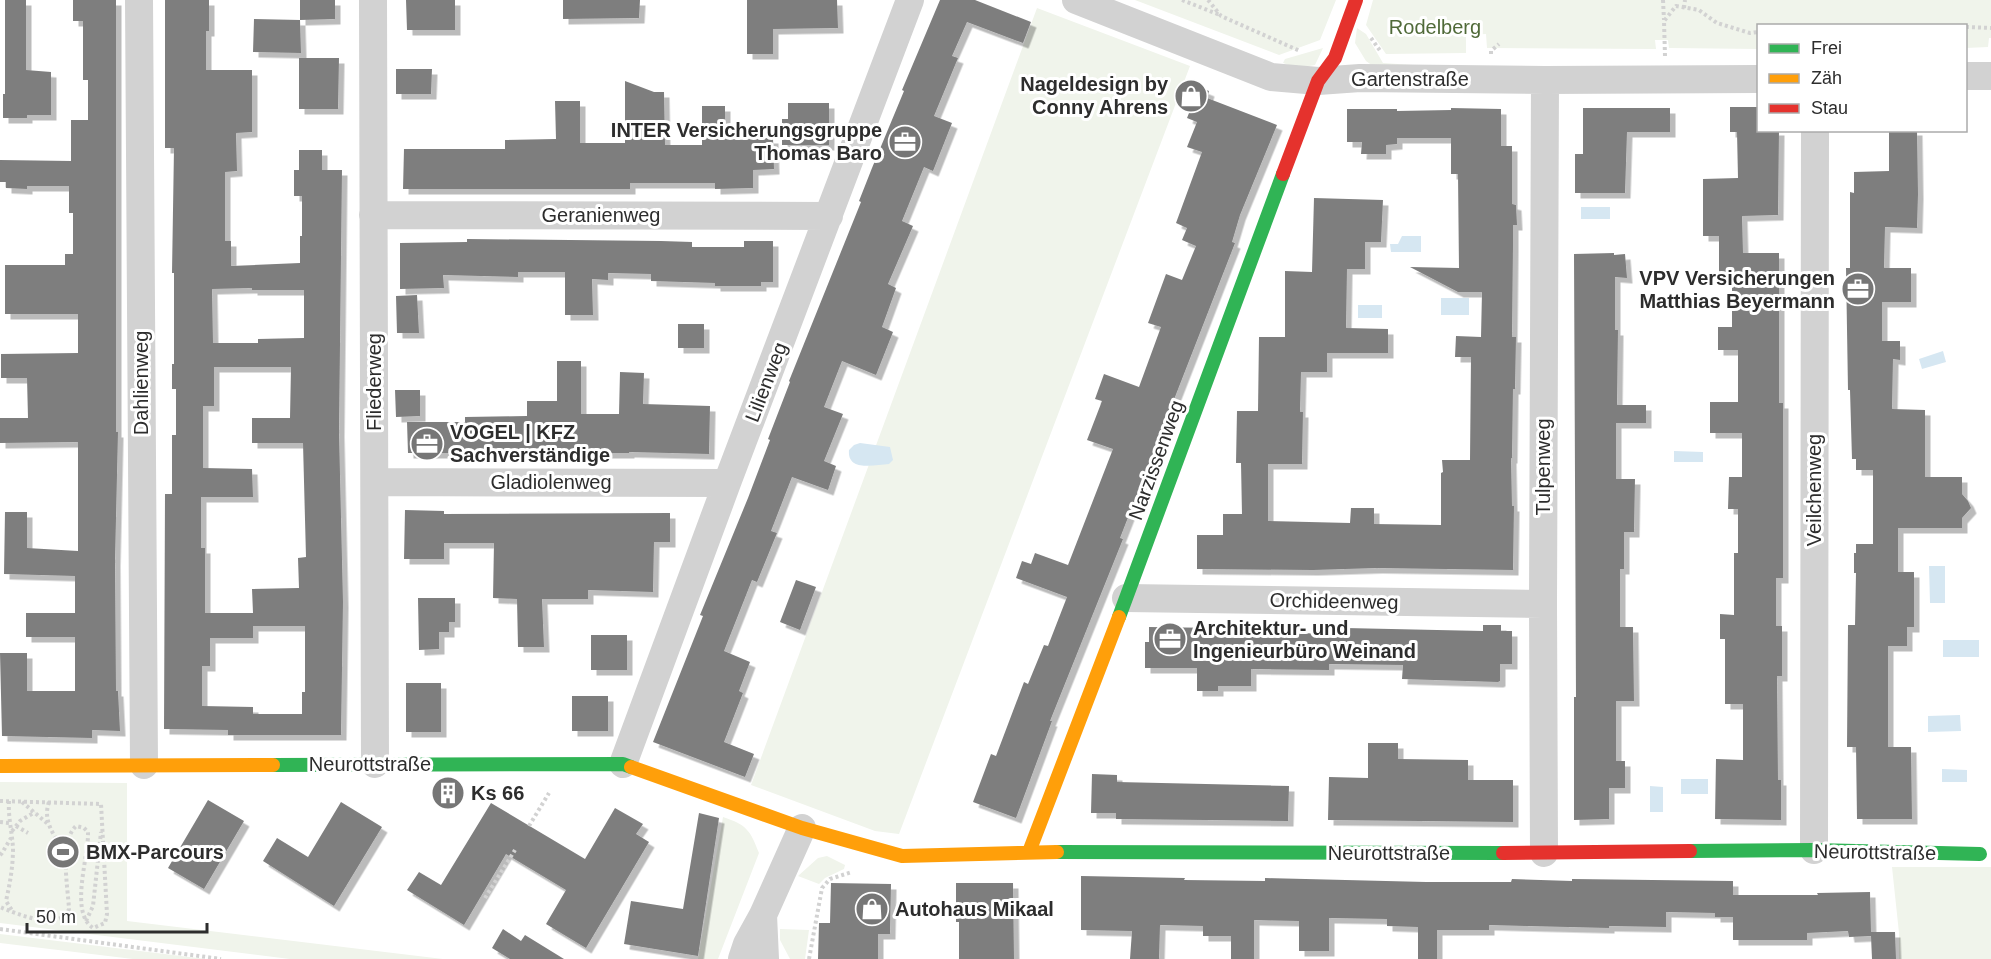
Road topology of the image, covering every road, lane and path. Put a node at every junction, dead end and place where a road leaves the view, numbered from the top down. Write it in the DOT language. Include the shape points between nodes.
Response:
graph roads {
  1 [pos="139,0"];
  2 [pos="373,0"];
  3 [pos="910,0"];
  4 [pos="1076,0"];
  5 [pos="1182,0"];
  6 [pos="1208,0"];
  7 [pos="1356,0"];
  8 [pos="1663,0"];
  9 [pos="1686,0"];
  10 [pos="1684,8"];
  11 [pos="1221,16"];
  12 [pos="1664,21"];
  13 [pos="1967,27"];
  14 [pos="1991,28"];
  15 [pos="1757,33"];
  16 [pos="1300,51"];
  17 [pos="1967,76"];
  18 [pos="1991,76"];
  19 [pos="1665,78"];
  20 [pos="1757,79"];
  21 [pos="1545,80"];
  22 [pos="1318,81"];
  23 [pos="1815,132"];
  24 [pos="373,215"];
  25 [pos="829,216"];
  26 [pos="375,482"];
  27 [pos="727,483"];
  28 [pos="1125,598"];
  29 [pos="1543,604"];
  30 [pos="375,764"];
  31 [pos="622,764"];
  32 [pos="144,765"];
  33 [pos="0,766"];
  34 [pos="0,801"];
  35 [pos="9,801"];
  36 [pos="21,801"];
  37 [pos="49,802"];
  38 [pos="35,812"];
  39 [pos="0,822"];
  40 [pos="102,822"];
  41 [pos="9,823"];
  42 [pos="49,825"];
  43 [pos="16,826"];
  44 [pos="802,828"];
  45 [pos="28,832"];
  46 [pos="11,834"];
  47 [pos="515,850"];
  48 [pos="1814,850"];
  49 [pos="884,851"];
  50 [pos="1029,852"];
  51 [pos="1544,853"];
  52 [pos="65,854"];
  53 [pos="1980,854"];
  54 [pos="0,855"];
  55 [pos="485,898"];
  56 [pos="6,901"];
  57 [pos="0,905"];
  58 [pos="13,913"];
  59 [pos="763,915"];
  60 [pos="85,921"];
  61 [pos="0,929"];
  62 [pos="221,959"];
  63 [pos="742,959"];
  64 [pos="765,959"];
  65 [pos="809,959"];
  1 -- 32 [label="street, Dahlienweg"];
  2 -- 24 [label="street, Fliederweg"];
  3 -- 25 [label="street, Lilienweg"];
  4 -- 22 [label="street, Gartenstraße" via="1271,76"];
  5 -- 11 [label="path"];
  6 -- 11 [label="path"];
  7 -- 22 [label="street, Narzissenweg" via="1335,58"];
  8 -- 12 [label="path"];
  9 -- 10 [label="path"];
  10 -- 12 [label="path" via="1676,6"];
  10 -- 15 [label="path" via="1698,10 1717,23"];
  11 -- 16 [label="path"];
  12 -- 19 [label="path"];
  13 -- 14 [label="path"];
  17 -- 18 [label="street"];
  19 -- 20 [label="street, Gartenstraße"];
  19 -- 21 [label="street, Gartenstraße"];
  21 -- 22 [label="street, Gartenstraße"];
  21 -- 29 [label="street, Tulpenweg"];
  22 -- 28 [label="street, Narzissenweg"];
  23 -- 48 [label="street, Veilchenweg"];
  24 -- 25 [label="street, Geranienweg"];
  24 -- 26 [label="street, Fliederweg"];
  25 -- 27 [label="street, Lilienweg"];
  26 -- 27 [label="street, Gladiolenweg"];
  26 -- 30 [label="street, Fliederweg"];
  27 -- 31 [label="street, Lilienweg"];
  28 -- 29 [label="street, Orchideenweg"];
  28 -- 50 [label="street, Narzissenweg"];
  29 -- 51 [label="street, Tulpenweg"];
  30 -- 31 [label="street, Neurottstraße"];
  30 -- 32 [label="street, Neurottstraße"];
  31 -- 44 [label="street, Neurottstraße"];
  32 -- 33 [label="street, Neurottstraße"];
  34 -- 35 [label="path"];
  35 -- 36 [label="path"];
  35 -- 41 [label="path"];
  36 -- 37 [label="path"];
  36 -- 38 [label="path"];
  37 -- 40 [label="path" via="101,804"];
  37 -- 42 [label="path" via="45,812"];
  38 -- 42 [label="path"];
  38 -- 43 [label="path"];
  39 -- 41 [label="path"];
  40 -- 60 [label="path" via="93,906"];
  40 -- 60 [label="path" via="107,914 105,923 93,928"];
  41 -- 46 [label="path"];
  42 -- 52 [label="path"];
  43 -- 45 [label="path"];
  43 -- 46 [label="path"];
  44 -- 49 [label="street, Neurottstraße"];
  44 -- 59 [label="street"];
  46 -- 54 [label="path"];
  46 -- 56 [label="path" via="12,876"];
  47 -- 55 [label="path"];
  48 -- 51 [label="street, Neurottstraße"];
  48 -- 53 [label="street, Neurottstraße"];
  49 -- 50 [label="street, Neurottstraße" via="902,856"];
  49 -- 65 [label="path" via="883,866 843,873 822,888"];
  50 -- 51 [label="street, Neurottstraße"];
  52 -- 58 [label="path" via="67,915 56,920"];
  52 -- 60 [label="path" via="72,830 76,826 84,828 88,832 81,900"];
  56 -- 57 [label="path"];
  56 -- 58 [label="path"];
  57 -- 58 [label="path"];
  59 -- 63 [label="street"];
  59 -- 64 [label="street"];
  61 -- 62 [label="path"];
}
